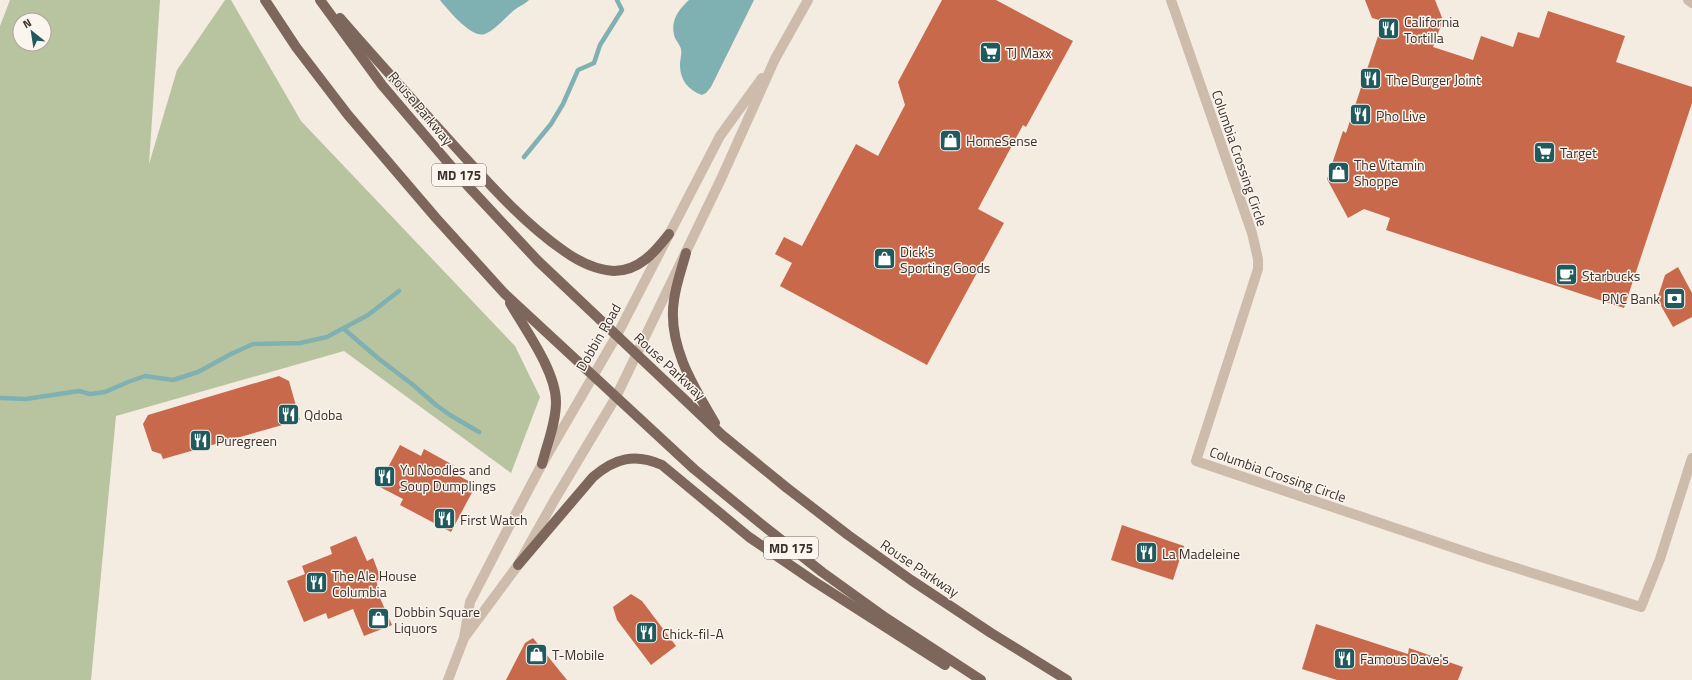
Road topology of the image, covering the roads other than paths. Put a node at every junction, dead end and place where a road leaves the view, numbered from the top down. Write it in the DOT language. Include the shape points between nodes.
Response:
graph roads {
  1 [pos="265,0"];
  2 [pos="320,0"];
  3 [pos="325,0"];
  4 [pos="808,0"];
  5 [pos="1171,0"];
  6 [pos="1688,0"];
  7 [pos="1692,3"];
  8 [pos="775,59"];
  9 [pos="669,234"];
  10 [pos="686,253"];
  11 [pos="504,292"];
  12 [pos="617,335"];
  13 [pos="637,354"];
  14 [pos="593,375"];
  15 [pos="616,397"];
  16 [pos="722,434"];
  17 [pos="1692,458"];
  18 [pos="542,464"];
  19 [pos="518,565"];
  20 [pos="464,638"];
  21 [pos="448,680"];
  22 [pos="970,680"];
  23 [pos="981,680"];
  24 [pos="1067,680"];
  1 -- 11 [label="main road, MD 175" via="296,47 348,115 436,218"];
  2 -- 12 [label="main road, Rouse Parkway / MD 175" via="382,85 468,186 538,261"];
  3 -- 9 [label="main road" via="480,174 510,205 564,252 583,263 601,269 627,269 640,264 653,254"];
  4 -- 8 [label="street, Dobbin Road"];
  5 -- 17 [label="street, Columbia Crossing Circle" via="1252,233 1258,259 1258,269 1196,461 1481,557 1641,607 1660,559"];
  6 -- 7 [label="street"];
  8 -- 9 [label="street, Dobbin Road" via="720,136"];
  8 -- 10 [label="street, Dobbin Road"];
  9 -- 12 [label="street, Dobbin Road"];
  10 -- 13 [label="street, Dobbin Road"];
  10 -- 16 [label="main road" via="674,300 674,334 688,374"];
  11 -- 14 [label="main road, MD 175"];
  11 -- 18 [label="main road" via="536,347 554,387 554,417"];
  12 -- 13 [label="main road, Rouse Parkway / MD 175"];
  12 -- 14 [label="street, Dobbin Road"];
  13 -- 15 [label="street, Dobbin Road"];
  13 -- 16 [label="main road, Rouse Parkway / MD 175"];
  14 -- 15 [label="main road, MD 175"];
  14 -- 18 [label="street, Dobbin Road"];
  15 -- 19 [label="street, Dobbin Road"];
  15 -- 23 [label="main road, MD 175" via="694,469 766,528 886,618"];
  16 -- 24 [label="main road, Rouse Parkway / MD 175" via="855,540 971,620"];
  18 -- 20 [label="street, Dobbin Road" via="470,602"];
  19 -- 20 [label="street, Dobbin Road"];
  19 -- 22 [label="main road" via="593,477 604,468 625,459 651,460 662,465 749,537 808,578"];
  20 -- 21 [label="street, Dobbin Road"];
}
